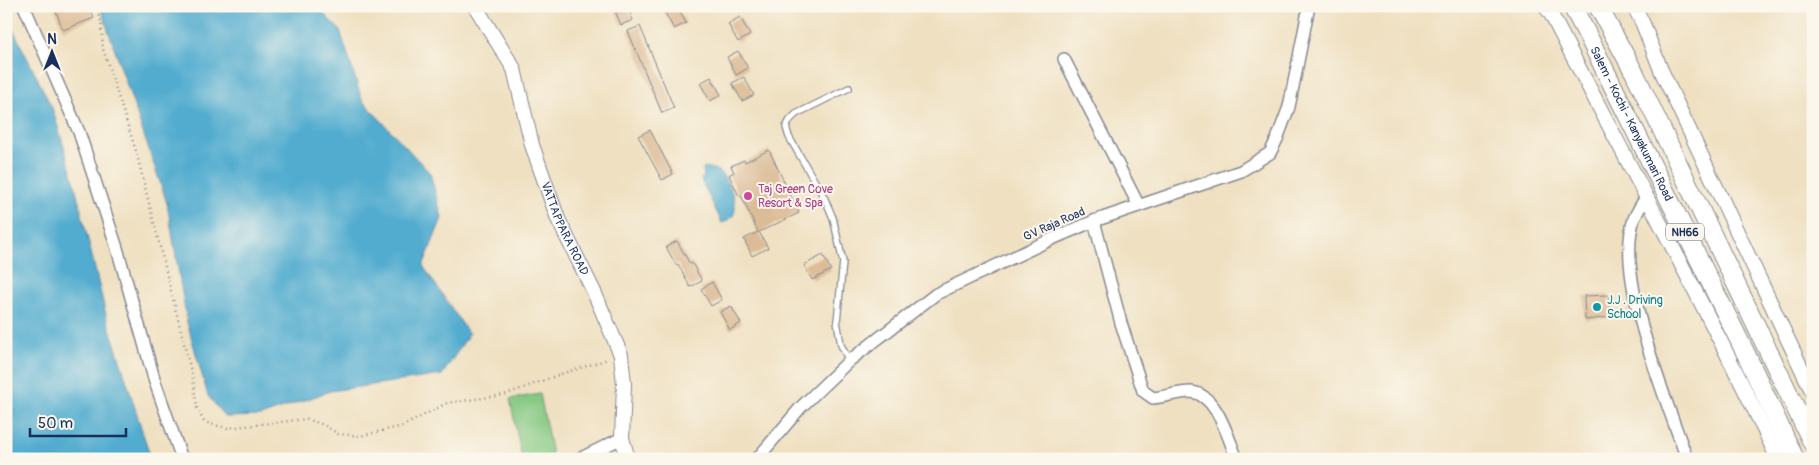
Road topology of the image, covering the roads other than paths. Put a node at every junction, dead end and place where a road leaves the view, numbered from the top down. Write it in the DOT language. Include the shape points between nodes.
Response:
graph roads {
  1 [pos="24,6"];
  2 [pos="475,6"];
  3 [pos="1309,6"];
  4 [pos="1545,6"];
  5 [pos="1572,6"];
  6 [pos="1598,6"];
  7 [pos="1634,6"];
  8 [pos="1064,58"];
  9 [pos="849,88"];
  10 [pos="1647,195"];
  11 [pos="1139,206"];
  12 [pos="1094,222"];
  13 [pos="849,361"];
  14 [pos="1813,393"];
  15 [pos="622,438"];
  16 [pos="1813,444"];
  17 [pos="182,459"];
  18 [pos="579,459"];
  19 [pos="628,459"];
  20 [pos="757,459"];
  21 [pos="1237,459"];
  22 [pos="1687,459"];
  23 [pos="1778,459"];
  24 [pos="1795,459"];
  1 -- 17 [label="street" via="79,132 117,248 155,382"];
  2 -- 15 [label="street, VATTAPPARA ROAD" via="514,69 532,145 558,219 621,355 624,384"];
  3 -- 11 [label="street, GV Raja Road" via="1289,107 1270,153 1241,171"];
  4 -- 10 [label="street"];
  5 -- 24 [label="highway, Salem - Kochi - Kanyakumari Road / NH66"];
  6 -- 16 [label="highway, Salem - Kochi - Kanyakumari Road / NH66" via="1635,74"];
  7 -- 14 [label="street"];
  8 -- 11 [label="street"];
  9 -- 13 [label="lane" via="796,114 786,127 833,218 843,262 837,321 841,346"];
  10 -- 22 [label="street" via="1631,230 1633,289 1648,348"];
  10 -- 23 [label="street"];
  11 -- 12 [label="street, GV Raja Road"];
  12 -- 13 [label="street, GV Raja Road" via="936,294"];
  12 -- 21 [label="street" via="1143,391 1152,398 1189,392 1200,394 1212,403"];
  13 -- 20 [label="street, GV Raja Road" via="801,407"];
  15 -- 18 [label="street"];
  15 -- 19 [label="street, VATTAPPARA ROAD"];
}
